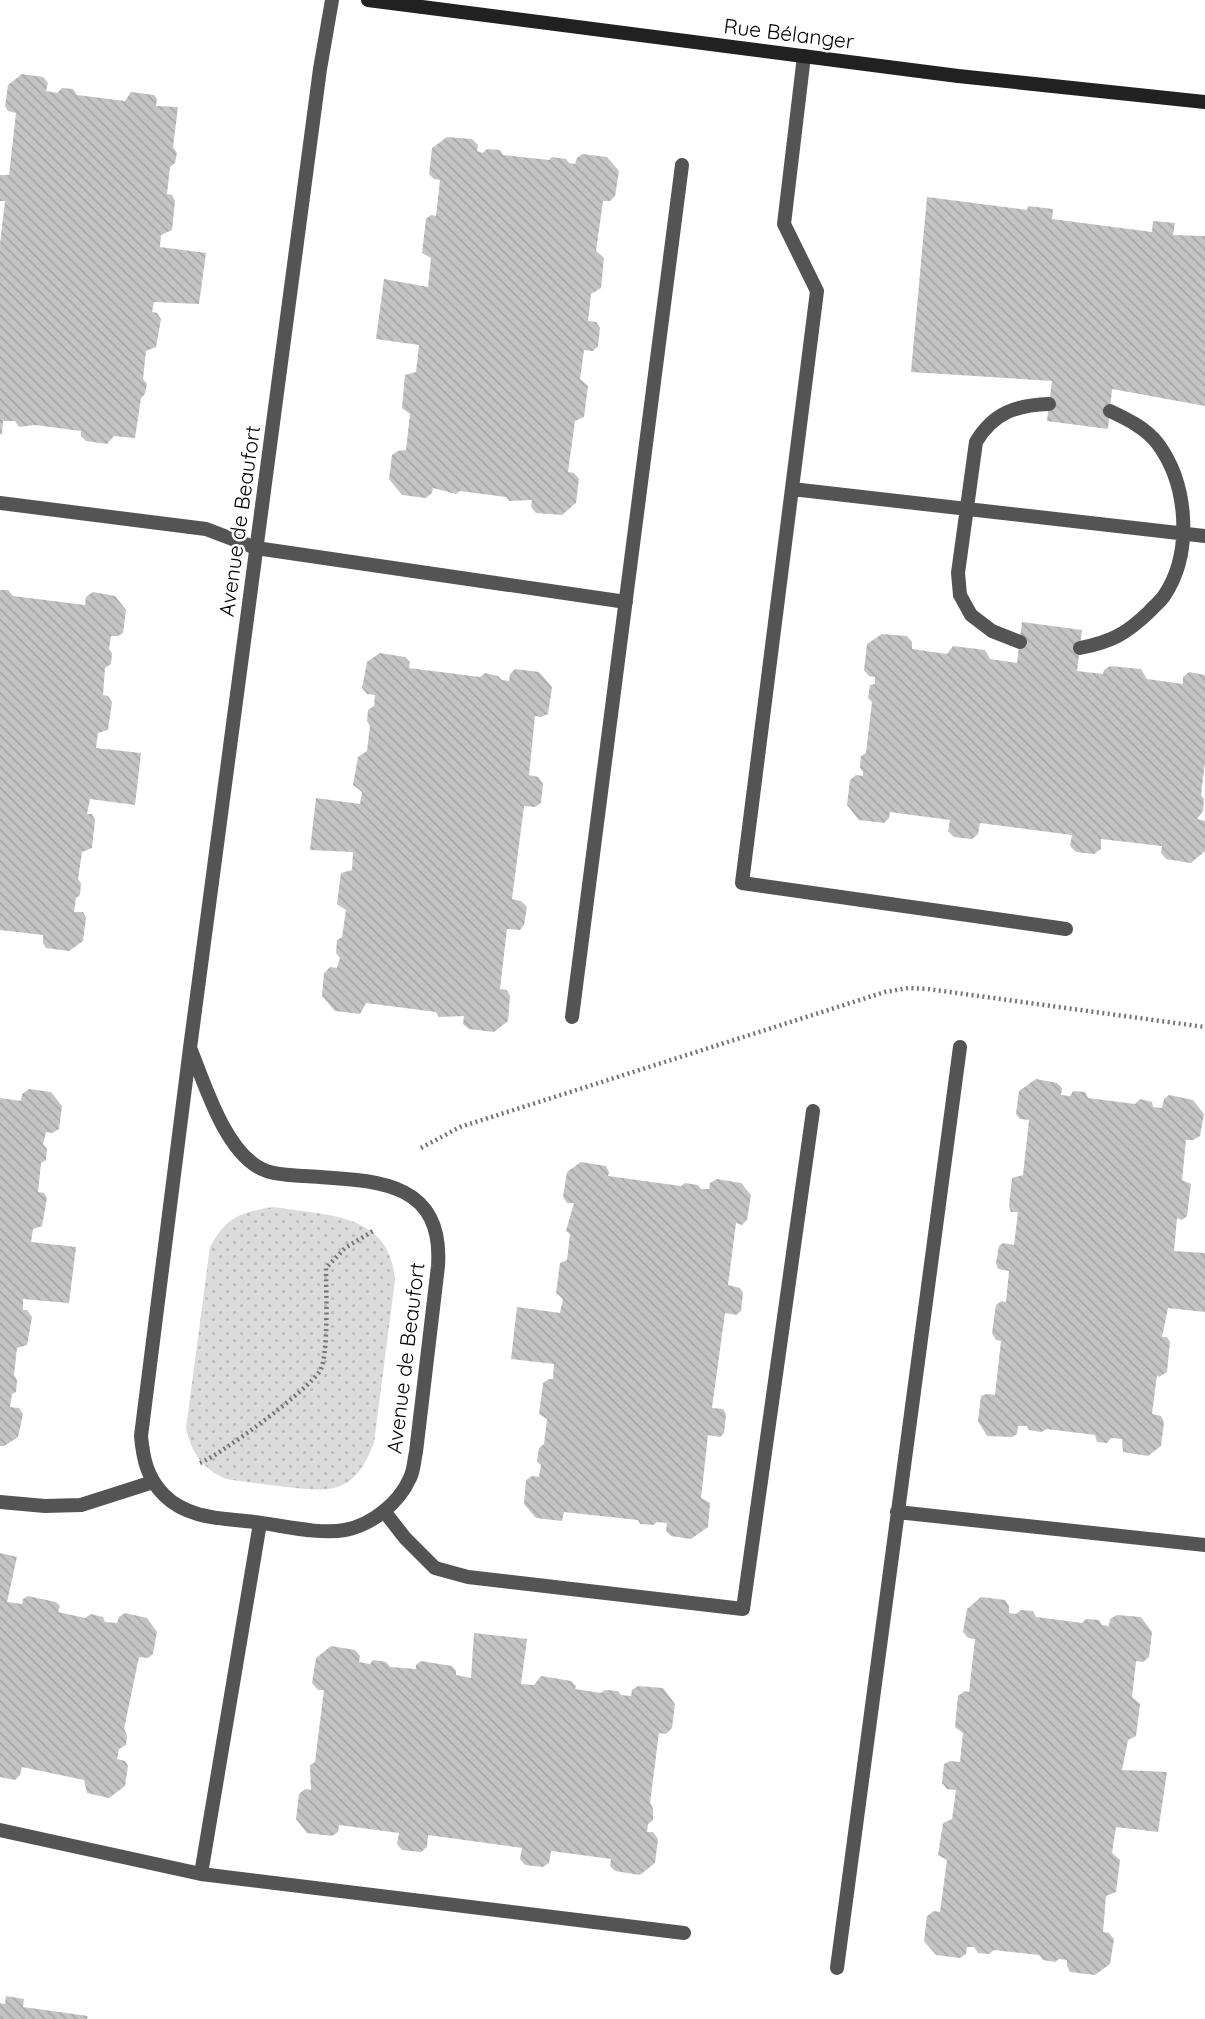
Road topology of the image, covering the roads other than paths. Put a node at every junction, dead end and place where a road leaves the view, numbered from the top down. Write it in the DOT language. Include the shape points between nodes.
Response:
graph roads {
  1 [pos="332,0"];
  2 [pos="368,0"];
  3 [pos="804,56"];
  4 [pos="1205,102"];
  5 [pos="682,165"];
  6 [pos="1049,404"];
  7 [pos="1110,411"];
  8 [pos="792,489"];
  9 [pos="0,503"];
  10 [pos="966,510"];
  11 [pos="1183,535"];
  12 [pos="1205,536"];
  13 [pos="256,548"];
  14 [pos="626,602"];
  15 [pos="1020,642"];
  16 [pos="1080,648"];
  17 [pos="1066,929"];
  18 [pos="572,1017"];
  19 [pos="960,1047"];
  20 [pos="190,1048"];
  21 [pos="813,1111"];
  22 [pos="153,1482"];
  23 [pos="0,1502"];
  24 [pos="384,1511"];
  25 [pos="897,1511"];
  26 [pos="260,1523"];
  27 [pos="1205,1545"];
  28 [pos="0,1830"];
  29 [pos="201,1874"];
  30 [pos="684,1933"];
  31 [pos="836,1968"];
  1 -- 13 [label="street, Avenue de Beaufort"];
  2 -- 3 [label="street, Rue Bélanger"];
  3 -- 4 [label="street, Rue Bélanger"];
  3 -- 8 [label="street" via="784,224 817,291"];
  5 -- 14 [label="street"];
  6 -- 10 [label="street" via="1028,404 986,425 976,442"];
  7 -- 11 [label="street" via="1135,423 1157,443 1175,478"];
  8 -- 10 [label="street"];
  8 -- 17 [label="street" via="742,883"];
  9 -- 13 [label="street" via="206,529"];
  10 -- 11 [label="street"];
  10 -- 15 [label="street" via="958,573 960,595 971,615 992,632"];
  11 -- 12 [label="street"];
  11 -- 16 [label="street" via="1164,597 1130,630"];
  13 -- 14 [label="street"];
  13 -- 20 [label="street, Avenue de Beaufort"];
  14 -- 18 [label="street"];
  19 -- 25 [label="street"];
  20 -- 22 [label="street, Avenue de Beaufort" via="141,1436"];
  20 -- 24 [label="street, Avenue de Beaufort" via="230,1137 260,1168 283,1175 379,1182 404,1191 433,1223 439,1242 438,1266 416,1452 411,1478"];
  21 -- 24 [label="street" via="743,1609 468,1577 435,1567"];
  22 -- 23 [label="street" via="81,1505"];
  22 -- 26 [label="street, Avenue de Beaufort" via="164,1495 198,1515"];
  24 -- 26 [label="street, Avenue de Beaufort" via="345,1530"];
  25 -- 27 [label="street"];
  25 -- 31 [label="street"];
  26 -- 29 [label="street"];
  28 -- 29 [label="street"];
  29 -- 30 [label="street"];
}
